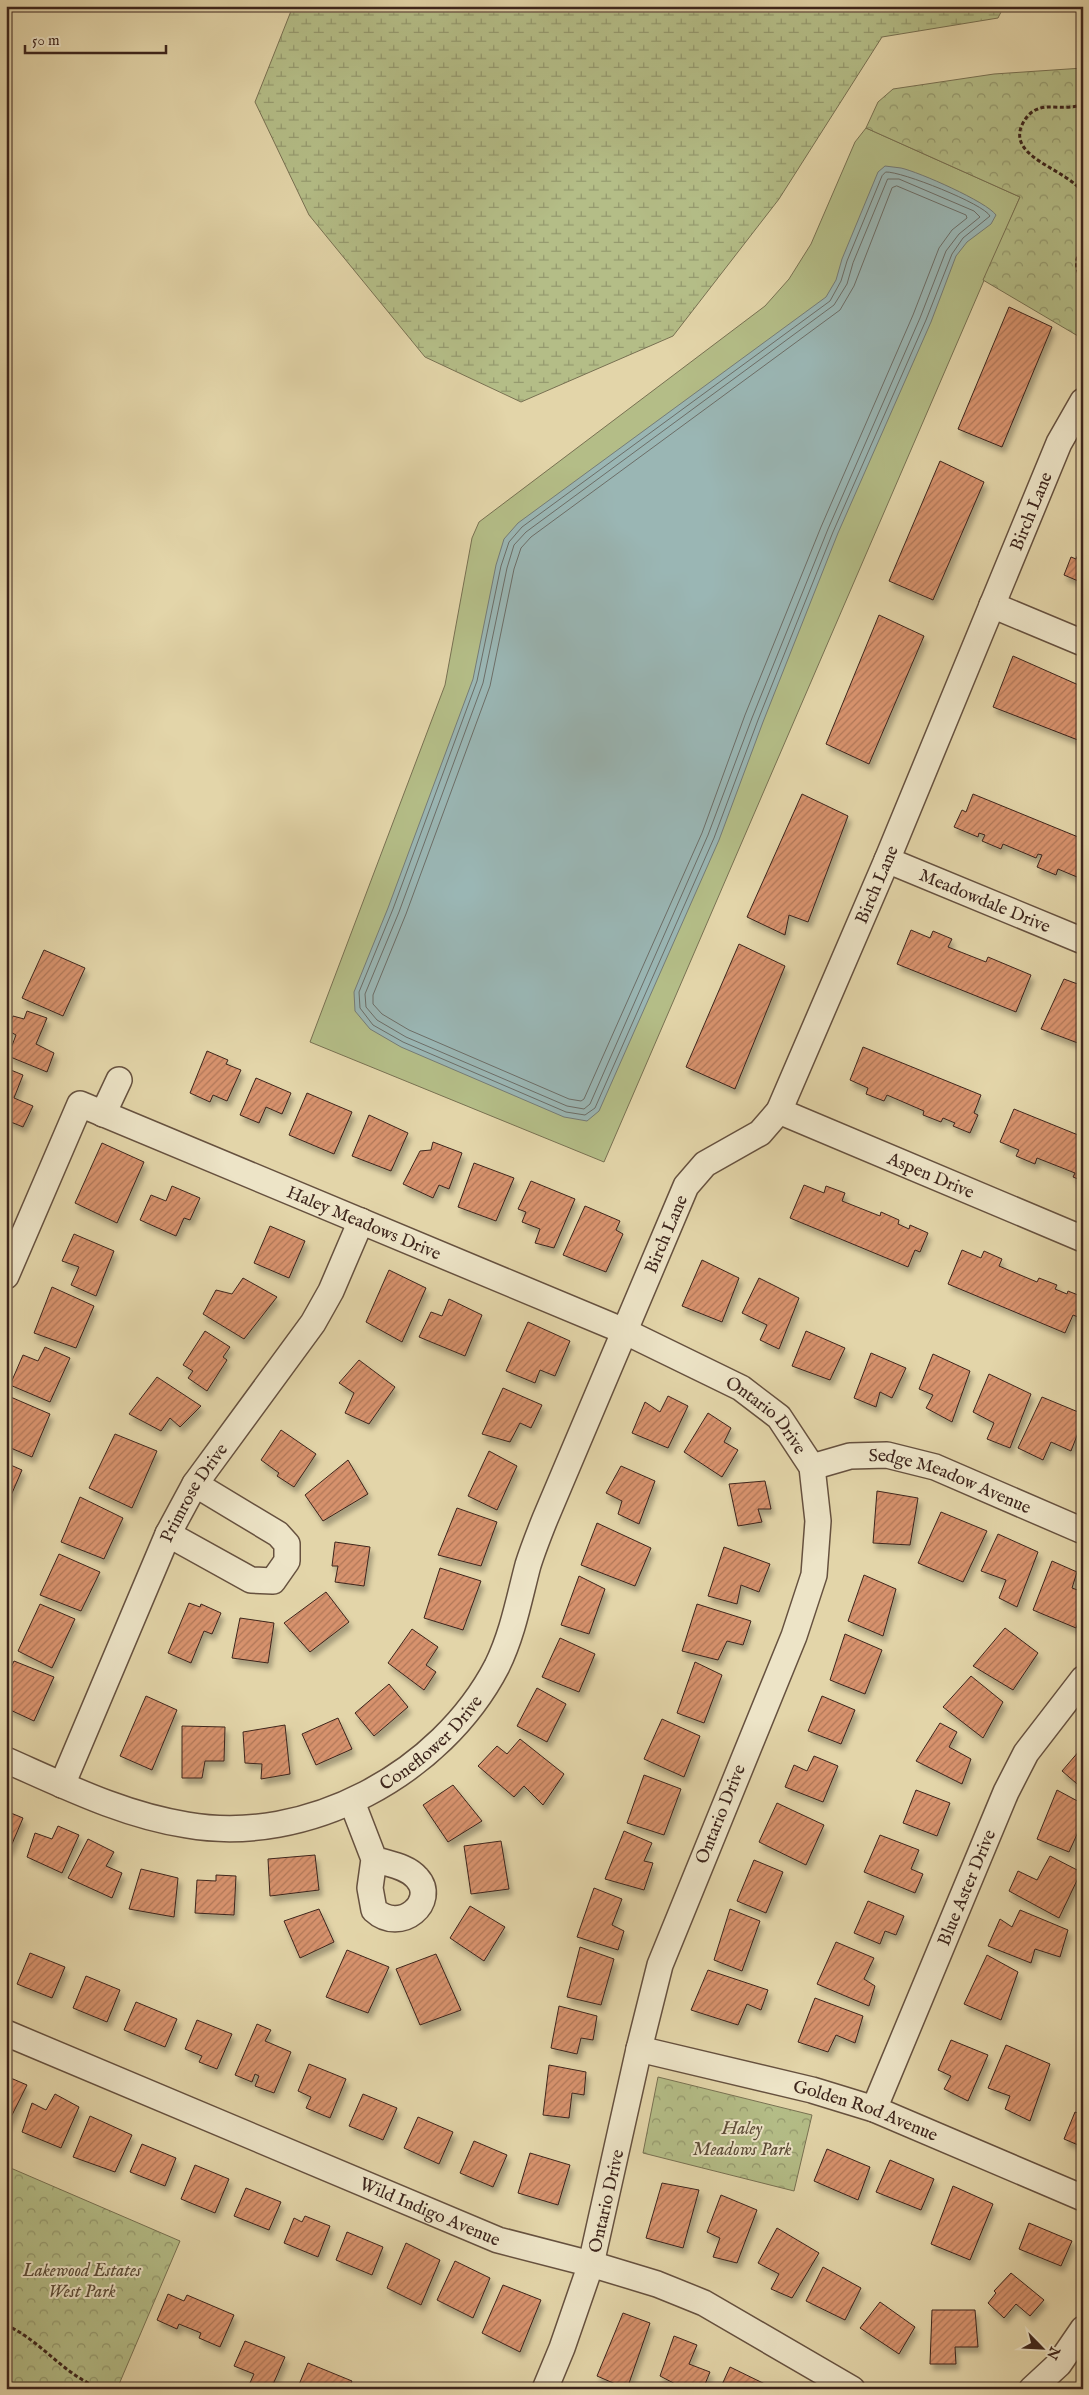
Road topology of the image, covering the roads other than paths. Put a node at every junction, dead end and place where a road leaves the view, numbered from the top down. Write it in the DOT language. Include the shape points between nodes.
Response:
graph roads {
  1 [pos="1083,401"];
  2 [pos="992,605"];
  3 [pos="1083,643"];
  4 [pos="887,860"];
  5 [pos="1083,941"];
  6 [pos="119,1080"];
  7 [pos="779,1111"];
  8 [pos="104,1114"];
  9 [pos="361,1220"];
  10 [pos="1083,1239"];
  11 [pos="6,1276"];
  12 [pos="624,1331"];
  13 [pos="812,1467"];
  14 [pos="195,1484"];
  15 [pos="1083,1531"];
  16 [pos="168,1534"];
  17 [pos="1083,1679"];
  18 [pos="6,1760"];
  19 [pos="62,1784"];
  20 [pos="352,1802"];
  21 [pos="374,1859"];
  22 [pos="6,2033"];
  23 [pos="639,2048"];
  24 [pos="874,2109"];
  25 [pos="1083,2198"];
  26 [pos="591,2264"];
  27 [pos="1083,2329"];
  28 [pos="545,2389"];
  29 [pos="852,2389"];
  30 [pos="1032,2389"];
  1 -- 2 [label="street, Birch Lane" via="1059,442"];
  2 -- 3 [label="street"];
  2 -- 4 [label="street, Birch Lane"];
  4 -- 5 [label="street, Meadowdale Drive"];
  4 -- 7 [label="street, Birch Lane"];
  6 -- 8 [label="street"];
  7 -- 10 [label="street, Aspen Drive"];
  7 -- 12 [label="street, Birch Lane" via="760,1133 705,1164 686,1186"];
  8 -- 9 [label="street, Haley Meadows Drive"];
  8 -- 11 [label="street, Haley Meadows Drive" via="80,1104"];
  9 -- 12 [label="street, Haley Meadows Drive"];
  9 -- 14 [label="street, Primrose Drive" via="331,1291 313,1322"];
  12 -- 13 [label="street, Ontario Drive" via="742,1388 779,1417"];
  12 -- 20 [label="street, Coneflower Drive" via="545,1518 512,1630 496,1667 464,1714 427,1753 390,1781"];
  13 -- 15 [label="street, Sedge Meadow Avenue" via="850,1456 888,1455 935,1467"];
  13 -- 23 [label="street, Ontario Drive" via="818,1521 814,1575 794,1636 660,1965"];
  14 -- 16 [label="street, Primrose Drive"];
  14 -- 16 [label="street" via="278,1534 287,1544 287,1562 273,1581 251,1580"];
  16 -- 19 [label="street, Primrose Drive"];
  17 -- 24 [label="street, Blue Aster Drive" via="1026,1752 1006,1792"];
  18 -- 19 [label="street, Coneflower Drive"];
  19 -- 20 [label="street, Coneflower Drive" via="128,1812 188,1826 238,1830 298,1820"];
  20 -- 21 [label="street"];
  22 -- 26 [label="street, Wild Indigo Avenue" via="498,2240"];
  23 -- 24 [label="street, Golden Rod Avenue" via="812,2090"];
  23 -- 26 [label="street, Ontario Drive"];
  24 -- 25 [label="street, Golden Rod Avenue"];
  26 -- 28 [label="street, Ontario Drive"];
  26 -- 29 [label="street, Wild Indigo Avenue" via="704,2302"];
  27 -- 30 [label="street" via="1059,2364"];
}
